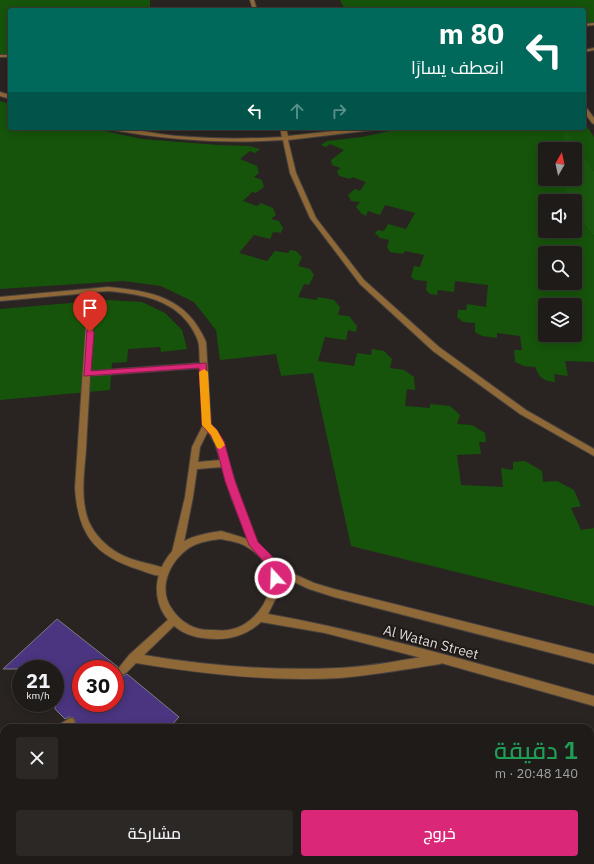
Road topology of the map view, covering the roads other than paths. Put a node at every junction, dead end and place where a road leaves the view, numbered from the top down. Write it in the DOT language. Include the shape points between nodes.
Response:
graph roads {
  1 [pos="586,111"];
  2 [pos="594,122"];
  3 [pos="122,130"];
  4 [pos="284,130"];
  5 [pos="357,130"];
  6 [pos="286,139"];
  7 [pos="92,291"];
  8 [pos="0,299"];
  9 [pos="203,365"];
  10 [pos="87,374"];
  11 [pos="206,425"];
  12 [pos="594,453"];
  13 [pos="225,462"];
  14 [pos="194,466"];
  15 [pos="254,545"];
  16 [pos="177,552"];
  17 [pos="273,568"];
  18 [pos="164,572"];
  19 [pos="260,617"];
  20 [pos="174,620"];
  21 [pos="133,658"];
  22 [pos="440,658"];
  23 [pos="594,659"];
  24 [pos="124,668"];
  25 [pos="594,701"];
  1 -- 2 [label="street"];
  3 -- 6 [label="street" via="186,138"];
  4 -- 6 [label="street"];
  5 -- 6 [label="street"];
  6 -- 12 [label="street" via="293,173 313,218 362,282 436,349 523,412"];
  7 -- 8 [label="street"];
  7 -- 9 [label="street" via="137,292 151,295 175,307 185,314 198,332 202,342"];
  7 -- 10 [label="street"];
  9 -- 10 [label="street"];
  9 -- 11 [label="street"];
  10 -- 18 [label="street" via="79,488 82,517 88,531 111,554 144,569"];
  11 -- 13 [label="street" via="219,441"];
  11 -- 14 [label="street" via="199,440"];
  13 -- 14 [label="street"];
  13 -- 15 [label="street" via="242,518"];
  14 -- 16 [label="street"];
  15 -- 16 [label="street" via="244,539 221,535 197,540"];
  15 -- 17 [label="street" via="262,551"];
  16 -- 18 [label="street"];
  17 -- 19 [label="street" via="275,589 270,604"];
  17 -- 23 [label="street, Al Watan Street" via="334,593"];
  18 -- 20 [label="street" via="161,587 163,602"];
  19 -- 20 [label="street" via="240,630 217,636 193,632"];
  19 -- 22 [label="street, Al Watan Street" via="304,624"];
  20 -- 21 [label="street"];
  21 -- 22 [label="street" via="183,667 286,674 391,667"];
  21 -- 24 [label="street"];
  22 -- 25 [label="street, Al Watan Street"];
}
